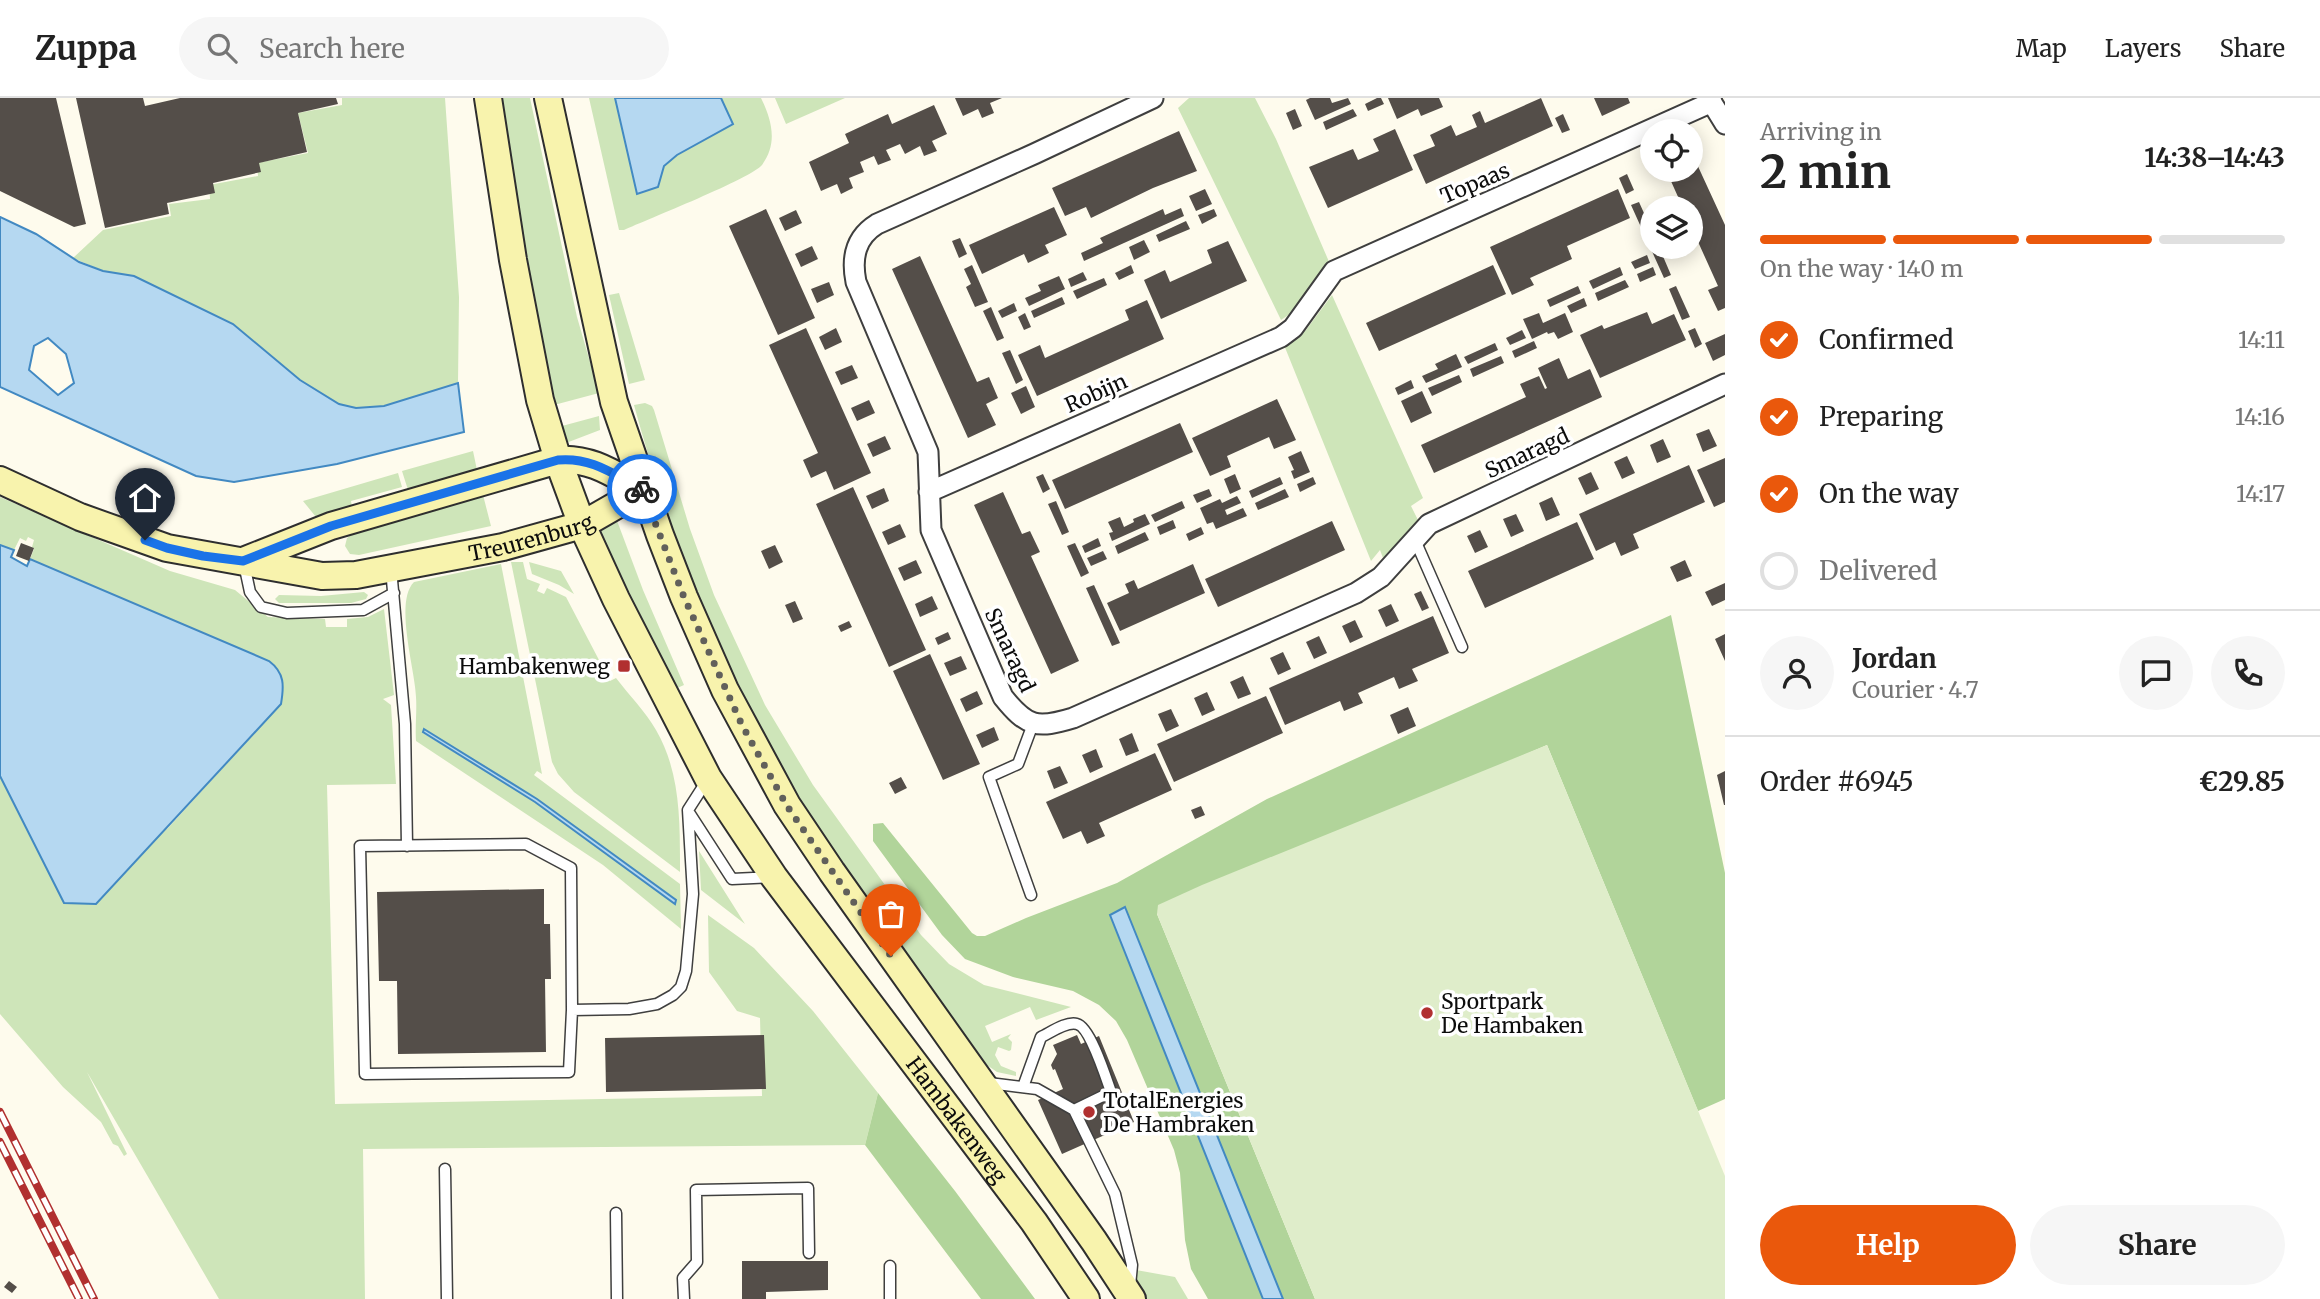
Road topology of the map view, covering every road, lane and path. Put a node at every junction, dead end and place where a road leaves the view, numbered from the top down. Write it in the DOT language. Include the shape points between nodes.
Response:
graph roads {
  1 [pos="488,98"];
  2 [pos="548,98"];
  3 [pos="1153,98"];
  4 [pos="1711,100"];
  5 [pos="1725,124"];
  6 [pos="1281,337"];
  7 [pos="1725,384"];
  8 [pos="558,460"];
  9 [pos="0,480"];
  10 [pos="643,490"];
  11 [pos="929,492"];
  12 [pos="582,525"];
  13 [pos="1415,540"];
  14 [pos="243,561"];
  15 [pos="393,581"];
  16 [pos="1462,647"];
  17 [pos="1033,724"];
  18 [pos="708,778"];
  19 [pos="688,810"];
  20 [pos="407,846"];
  21 [pos="775,877"];
  22 [pos="1031,895"];
  23 [pos="572,1010"];
  24 [pos="979,1081"];
  25 [pos="1023,1087"];
  26 [pos="1074,1110"];
  27 [pos="445,1169"];
  28 [pos="616,1213"];
  29 [pos="809,1253"];
  30 [pos="890,1266"];
  31 [pos="1130,1296"];
  32 [pos="447,1299"];
  33 [pos="617,1299"];
  34 [pos="684,1299"];
  35 [pos="890,1299"];
  36 [pos="1086,1299"];
  1 -- 8 [label="main road, Hambakenweg" via="540,400"];
  2 -- 10 [label="main road, Hambakenweg" via="614,402"];
  3 -- 11 [label="street, Smaragd" via="877,224 860,238 853,265 856,282 928,452"];
  4 -- 5 [label="street"];
  4 -- 6 [label="street, Topaas" via="1334,271 1293,328"];
  6 -- 11 [label="street, Robijn"];
  7 -- 13 [label="street, Smaragd" via="1429,524"];
  8 -- 10 [label="main road, Treurenburg" via="593,463"];
  8 -- 12 [label="main road, Hambakenweg"];
  8 -- 14 [label="main road, Treurenburg" via="331,526"];
  9 -- 14 [label="main road, Treurenburg" via="80,517 167,548"];
  10 -- 12 [label="main road, Treurenburg"];
  10 -- 24 [label="main road, Hambakenweg" via="725,690 787,806"];
  11 -- 17 [label="street, Smaragd" via="932,530 1003,697"];
  12 -- 15 [label="main road, Treurenburg"];
  12 -- 18 [label="main road, Hambakenweg"];
  13 -- 16 [label="lane"];
  13 -- 17 [label="street, Smaragd" via="1381,577 1356,593 1073,718 1051,725"];
  14 -- 15 [label="main road, Treurenburg" via="322,576"];
  14 -- 15 [label="lane" via="250,592 261,607 287,613 363,610"];
  15 -- 20 [label="lane" via="405,724"];
  17 -- 22 [label="lane" via="1018,764 989,777"];
  18 -- 19 [label="lane"];
  18 -- 21 [label="main road, Hambakenweg"];
  19 -- 21 [label="lane" via="732,879"];
  19 -- 23 [label="lane" via="694,894 681,988 657,1004"];
  20 -- 23 [label="lane" via="526,844 570,868"];
  20 -- 23 [label="lane" via="360,846 365,1074 569,1072"];
  21 -- 36 [label="main road, Hambakenweg" via="1034,1222"];
  24 -- 25 [label="lane, Hambakenweg"];
  24 -- 31 [label="main road, Hambakenweg"];
  25 -- 26 [label="lane, Hambakenweg" via="1037,1089"];
  25 -- 26 [label="lane" via="1041,1037 1076,1023 1091,1040 1111,1091"];
  26 -- 31 [label="lane, Hambakenweg" via="1115,1194 1132,1265"];
  27 -- 32 [label="lane"];
  28 -- 33 [label="lane"];
  29 -- 34 [label="lane" via="808,1188 696,1190 697,1262 683,1278"];
  30 -- 35 [label="lane"];
}
